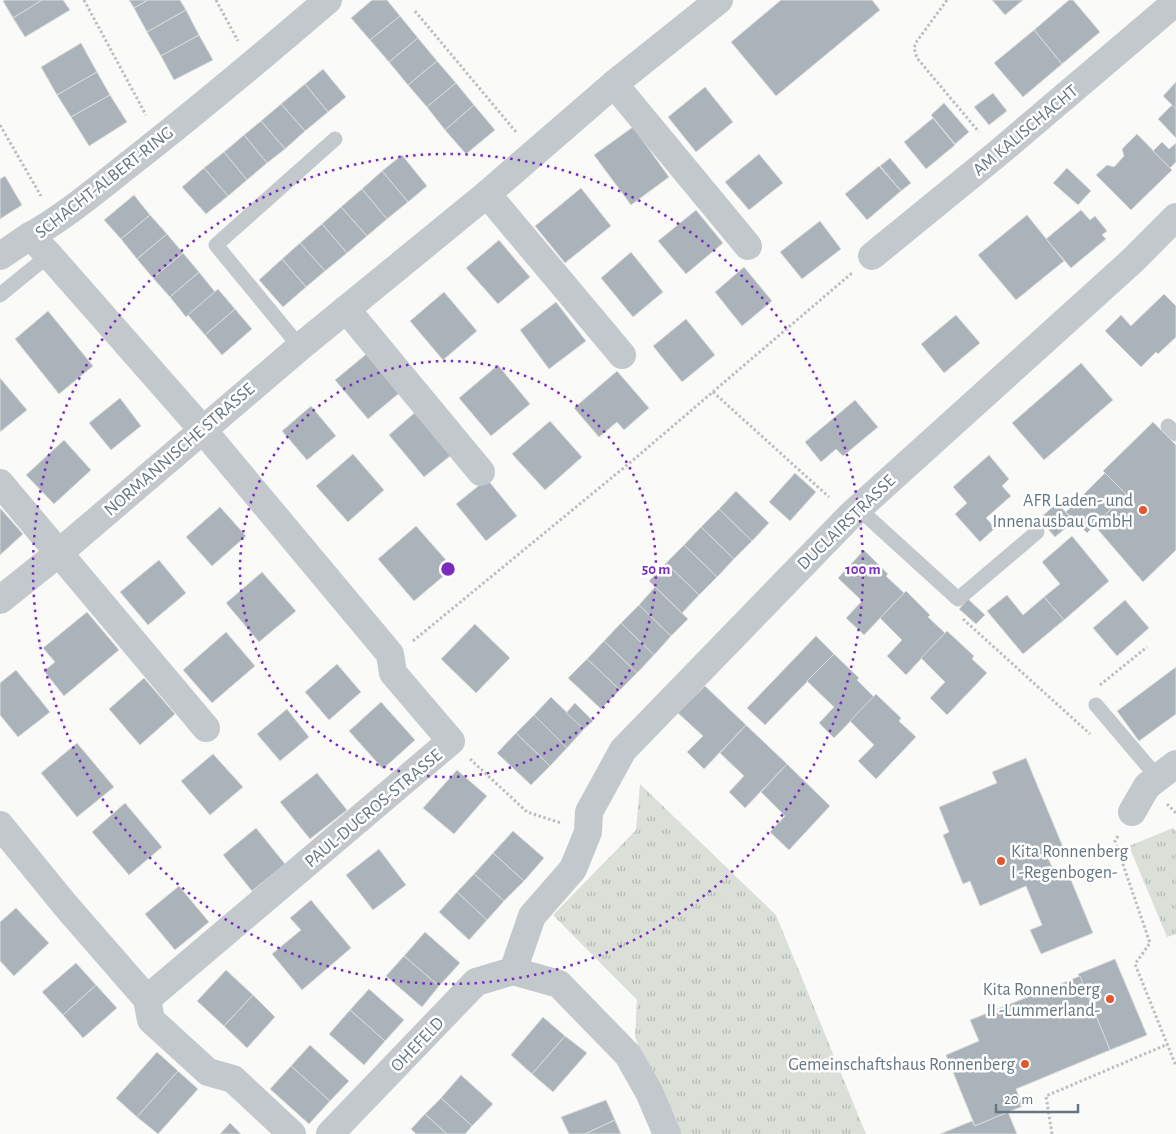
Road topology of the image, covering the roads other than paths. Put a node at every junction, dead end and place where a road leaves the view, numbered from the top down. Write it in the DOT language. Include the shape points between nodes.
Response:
graph roads {
  1 [pos="328,0"];
  2 [pos="719,0"];
  3 [pos="1176,2"];
  4 [pos="614,84"];
  5 [pos="334,140"];
  6 [pos="487,194"];
  7 [pos="1176,217"];
  8 [pos="30,236"];
  9 [pos="748,246"];
  10 [pos="49,255"];
  11 [pos="0,256"];
  12 [pos="872,256"];
  13 [pos="0,295"];
  14 [pos="346,309"];
  15 [pos="300,347"];
  16 [pos="622,355"];
  17 [pos="202,429"];
  18 [pos="481,472"];
  19 [pos="0,483"];
  20 [pos="854,512"];
  21 [pos="1037,532"];
  22 [pos="60,552"];
  23 [pos="0,600"];
  24 [pos="1096,705"];
  25 [pos="206,728"];
  26 [pos="1167,771"];
  27 [pos="1132,812"];
  28 [pos="0,825"];
  29 [pos="513,971"];
  30 [pos="147,999"];
  31 [pos="292,1134"];
  32 [pos="330,1134"];
  33 [pos="667,1134"];
  1 -- 8 [label="street, SCHACHT-ALBERT-RING" via="159,140 55,222"];
  2 -- 4 [label="street, NORMANNISCHE STRASSE"];
  3 -- 12 [label="street, AM KALISCHACHT" via="998,154"];
  4 -- 6 [label="street, NORMANNISCHE STRASSE"];
  4 -- 9 [label="street"];
  5 -- 15 [label="lane" via="216,245"];
  6 -- 14 [label="street, NORMANNISCHE STRASSE"];
  6 -- 16 [label="street"];
  7 -- 20 [label="street, DUCLAIRSTRASSE" via="1132,261"];
  8 -- 10 [label="street, SCHACHT-ALBERT-RING"];
  8 -- 11 [label="street"];
  10 -- 13 [label="lane"];
  10 -- 17 [label="street, SCHACHT-ALBERT-RING"];
  14 -- 15 [label="street, NORMANNISCHE STRASSE"];
  14 -- 18 [label="street"];
  15 -- 17 [label="street, NORMANNISCHE STRASSE"];
  17 -- 22 [label="street, NORMANNISCHE STRASSE"];
  17 -- 30 [label="street, PAUL-DUCROS-STRASSE" via="390,654 393,673 452,741"];
  19 -- 22 [label="street"];
  20 -- 21 [label="lane" via="958,599"];
  20 -- 29 [label="street, DUCLAIRSTRASSE" via="623,750 589,812 588,832 573,869 532,916"];
  22 -- 23 [label="street, NORMANNISCHE STRASSE"];
  22 -- 25 [label="street"];
  24 -- 26 [label="lane"];
  26 -- 27 [label="street" via="1147,786"];
  28 -- 30 [label="street"];
  29 -- 32 [label="street, OHEFELD" via="476,982"];
  29 -- 33 [label="street" via="559,984 628,1055"];
  30 -- 31 [label="street" via="150,1020 208,1072 233,1080"];
}
